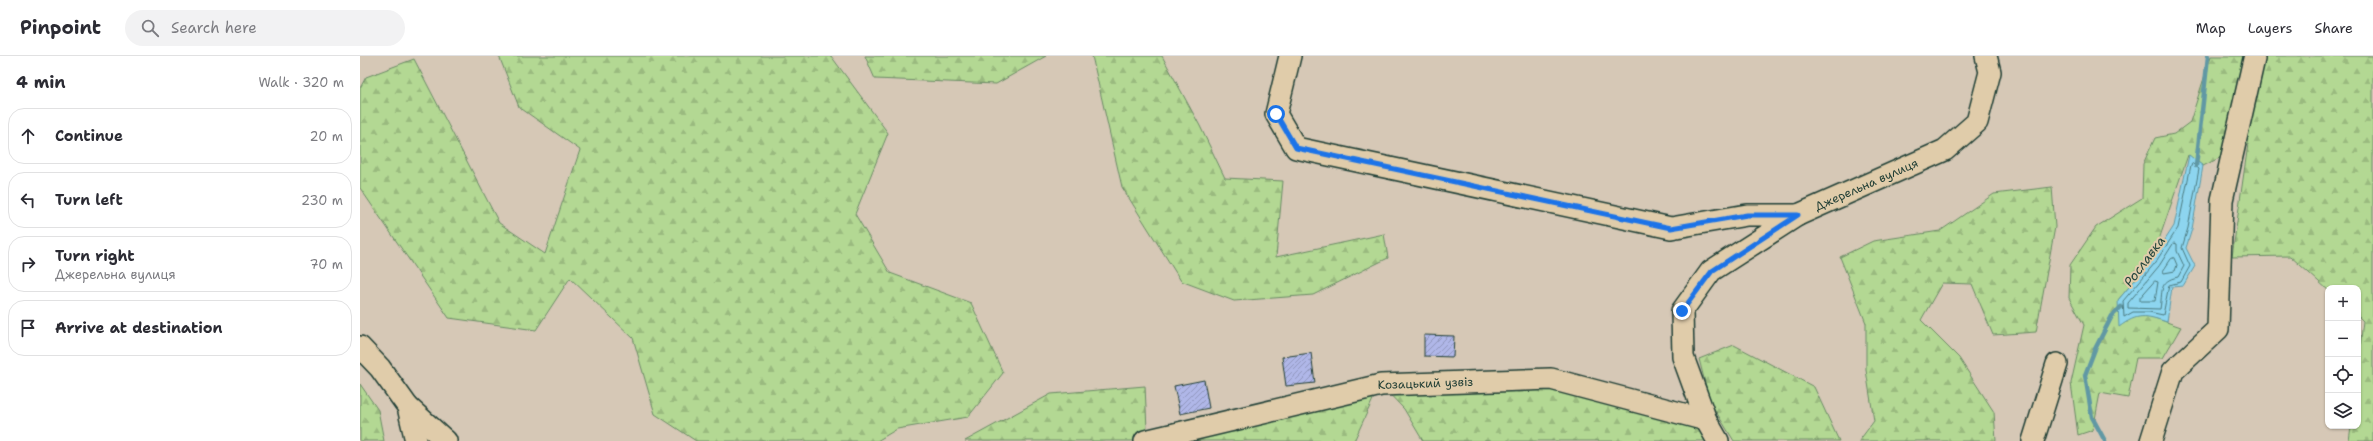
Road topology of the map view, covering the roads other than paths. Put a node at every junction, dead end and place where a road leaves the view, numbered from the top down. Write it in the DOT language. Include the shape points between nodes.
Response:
graph roads {
  1 [pos="1290,56"];
  2 [pos="1986,56"];
  3 [pos="2254,59"];
  4 [pos="1798,215"];
  5 [pos="360,347"];
  6 [pos="2057,364"];
  7 [pos="408,406"];
  8 [pos="1706,420"];
  9 [pos="416,441"];
  10 [pos="446,441"];
  11 [pos="1145,441"];
  12 [pos="1718,441"];
  13 [pos="2033,441"];
  14 [pos="2151,441"];
  1 -- 4 [label="street" via="1276,114 1296,148 1671,228 1747,215"];
  2 -- 4 [label="street, Джерельна вулиця" via="1990,72 1977,122 1945,150"];
  3 -- 14 [label="street" via="2222,200 2218,329 2173,371"];
  4 -- 8 [label="street, Джерельна вулиця" via="1712,271 1682,311 1683,358"];
  5 -- 7 [label="street" via="380,368"];
  6 -- 13 [label="street"];
  7 -- 9 [label="street"];
  7 -- 10 [label="street"];
  8 -- 11 [label="street, Козацький узвіз" via="1551,380 1381,385"];
  8 -- 12 [label="street, Джерельна вулиця"];
}
